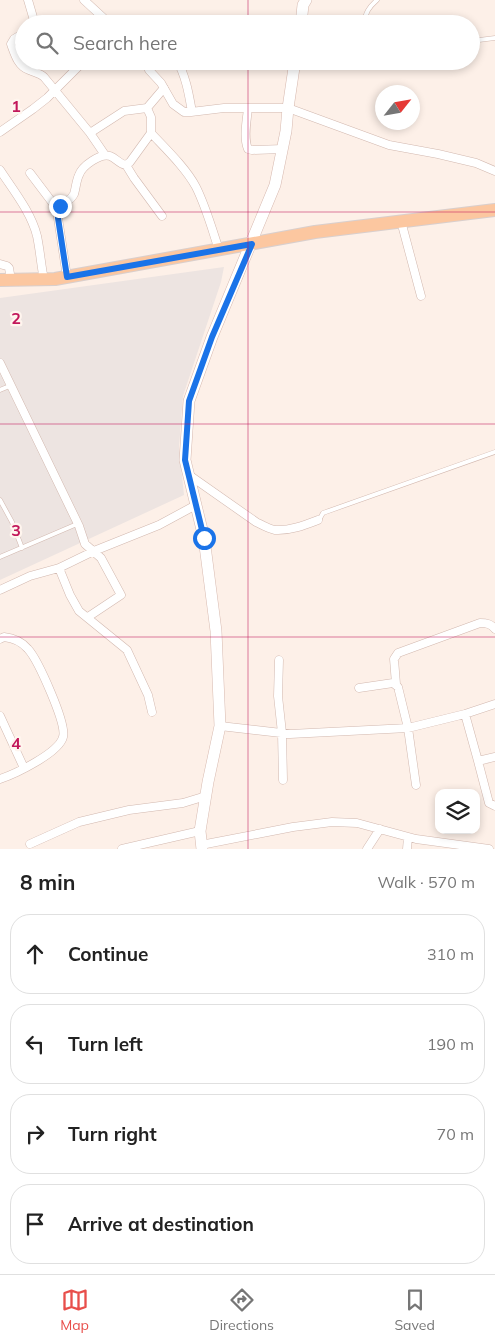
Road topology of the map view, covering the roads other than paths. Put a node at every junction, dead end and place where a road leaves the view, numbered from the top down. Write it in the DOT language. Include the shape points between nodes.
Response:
graph roads {
  1 [pos="28,0"];
  2 [pos="84,0"];
  3 [pos="306,0"];
  4 [pos="377,0"];
  5 [pos="32,15"];
  6 [pos="100,15"];
  7 [pos="302,15"];
  8 [pos="365,15"];
  9 [pos="15,38"];
  10 [pos="495,38"];
  11 [pos="480,40"];
  12 [pos="15,55"];
  13 [pos="29,70"];
  14 [pos="75,70"];
  15 [pos="149,70"];
  16 [pos="181,70"];
  17 [pos="294,70"];
  18 [pos="164,88"];
  19 [pos="55,89"];
  20 [pos="147,108"];
  21 [pos="248,108"];
  22 [pos="288,108"];
  23 [pos="192,112"];
  24 [pos="0,132"];
  25 [pos="151,133"];
  26 [pos="90,134"];
  27 [pos="283,149"];
  28 [pos="105,155"];
  29 [pos="126,165"];
  30 [pos="0,170"];
  31 [pos="495,171"];
  32 [pos="30,173"];
  33 [pos="58,210"];
  34 [pos="495,210"];
  35 [pos="162,216"];
  36 [pos="401,221"];
  37 [pos="252,244"];
  38 [pos="219,250"];
  39 [pos="0,264"];
  40 [pos="67,277"];
  41 [pos="5,280"];
  42 [pos="44,280"];
  43 [pos="421,296"];
  44 [pos="0,363"];
  45 [pos="12,385"];
  46 [pos="0,390"];
  47 [pos="495,452"];
  48 [pos="189,474"];
  49 [pos="0,500"];
  50 [pos="196,505"];
  51 [pos="318,520"];
  52 [pos="77,524"];
  53 [pos="22,548"];
  54 [pos="94,551"];
  55 [pos="0,557"];
  56 [pos="59,568"];
  57 [pos="0,590"];
  58 [pos="88,617"];
  59 [pos="495,629"];
  60 [pos="0,639"];
  61 [pos="279,660"];
  62 [pos="396,684"];
  63 [pos="359,688"];
  64 [pos="495,704"];
  65 [pos="152,712"];
  66 [pos="465,714"];
  67 [pos="0,716"];
  68 [pos="220,726"];
  69 [pos="408,728"];
  70 [pos="282,733"];
  71 [pos="495,757"];
  72 [pos="478,761"];
  73 [pos="24,768"];
  74 [pos="0,779"];
  75 [pos="283,780"];
  76 [pos="416,785"];
  77 [pos="206,796"];
  78 [pos="495,806"];
  79 [pos="380,829"];
  80 [pos="200,830"];
  81 [pos="408,837"];
  82 [pos="30,844"];
  83 [pos="202,847"];
  84 [pos="122,849"];
  85 [pos="366,849"];
  86 [pos="407,849"];
  87 [pos="488,849"];
  1 -- 5 [label="street"];
  2 -- 6 [label="street"];
  3 -- 7 [label="street"];
  4 -- 8 [label="lane"];
  9 -- 12 [label="street" via="11,44"];
  10 -- 11 [label="lane"];
  13 -- 19 [label="street" via="40,74"];
  14 -- 19 [label="street"];
  15 -- 18 [label="street"];
  16 -- 23 [label="street"];
  17 -- 22 [label="street"];
  18 -- 20 [label="street"];
  18 -- 23 [label="street" via="173,104 184,112"];
  19 -- 24 [label="street" via="34,109"];
  19 -- 26 [label="street"];
  20 -- 25 [label="street" via="152,122"];
  20 -- 26 [label="street" via="124,110"];
  21 -- 22 [label="street"];
  21 -- 23 [label="street"];
  21 -- 27 [label="street" via="248,149"];
  22 -- 27 [label="street"];
  22 -- 31 [label="street" via="389,144 476,163"];
  25 -- 29 [label="street"];
  25 -- 38 [label="street" via="195,185"];
  26 -- 28 [label="street"];
  27 -- 37 [label="street" via="275,185"];
  28 -- 29 [label="street"];
  28 -- 33 [label="street" via="87,164 79,173 74,194"];
  29 -- 35 [label="street"];
  30 -- 42 [label="street" via="34,228"];
  32 -- 33 [label="street"];
  33 -- 40 [label="street"];
  34 -- 36 [label="main road"];
  36 -- 37 [label="main road"];
  36 -- 43 [label="street"];
  37 -- 38 [label="main road"];
  37 -- 48 [label="street" via="189,401 185,460"];
  38 -- 40 [label="main road"];
  39 -- 41 [label="street" via="9,268"];
  40 -- 42 [label="main road"];
  41 -- 42 [label="main road"];
  44 -- 45 [label="street"];
  45 -- 46 [label="lane"];
  45 -- 52 [label="street"];
  47 -- 51 [label="lane" via="323,513"];
  48 -- 50 [label="street"];
  48 -- 51 [label="street" via="266,527 275,530 296,528"];
  49 -- 53 [label="lane"];
  50 -- 54 [label="street" via="159,525"];
  50 -- 68 [label="street" via="204,538 216,631"];
  52 -- 53 [label="lane"];
  52 -- 54 [label="street" via="85,544"];
  53 -- 55 [label="lane"];
  54 -- 56 [label="street"];
  54 -- 58 [label="street" via="121,596"];
  56 -- 57 [label="street" via="30,576"];
  56 -- 58 [label="street" via="79,611"];
  58 -- 65 [label="street" via="127,650 148,694"];
  59 -- 62 [label="street" via="480,623 398,653 394,659"];
  60 -- 73 [label="street" via="17,640 31,652 64,731 63,739 54,750"];
  61 -- 70 [label="street"];
  62 -- 63 [label="street"];
  62 -- 69 [label="street"];
  64 -- 66 [label="street"];
  66 -- 69 [label="street"];
  66 -- 72 [label="street"];
  67 -- 73 [label="street"];
  68 -- 70 [label="street"];
  68 -- 77 [label="street"];
  69 -- 70 [label="street"];
  69 -- 76 [label="street"];
  70 -- 75 [label="street"];
  71 -- 72 [label="street"];
  72 -- 78 [label="street" via="489,803"];
  73 -- 74 [label="street"];
  77 -- 80 [label="street"];
  77 -- 82 [label="street" via="79,822"];
  79 -- 81 [label="street"];
  79 -- 83 [label="street" via="357,823 332,822"];
  79 -- 85 [label="street"];
  80 -- 83 [label="street"];
  80 -- 84 [label="street"];
  81 -- 86 [label="street"];
  81 -- 87 [label="street"];
}
